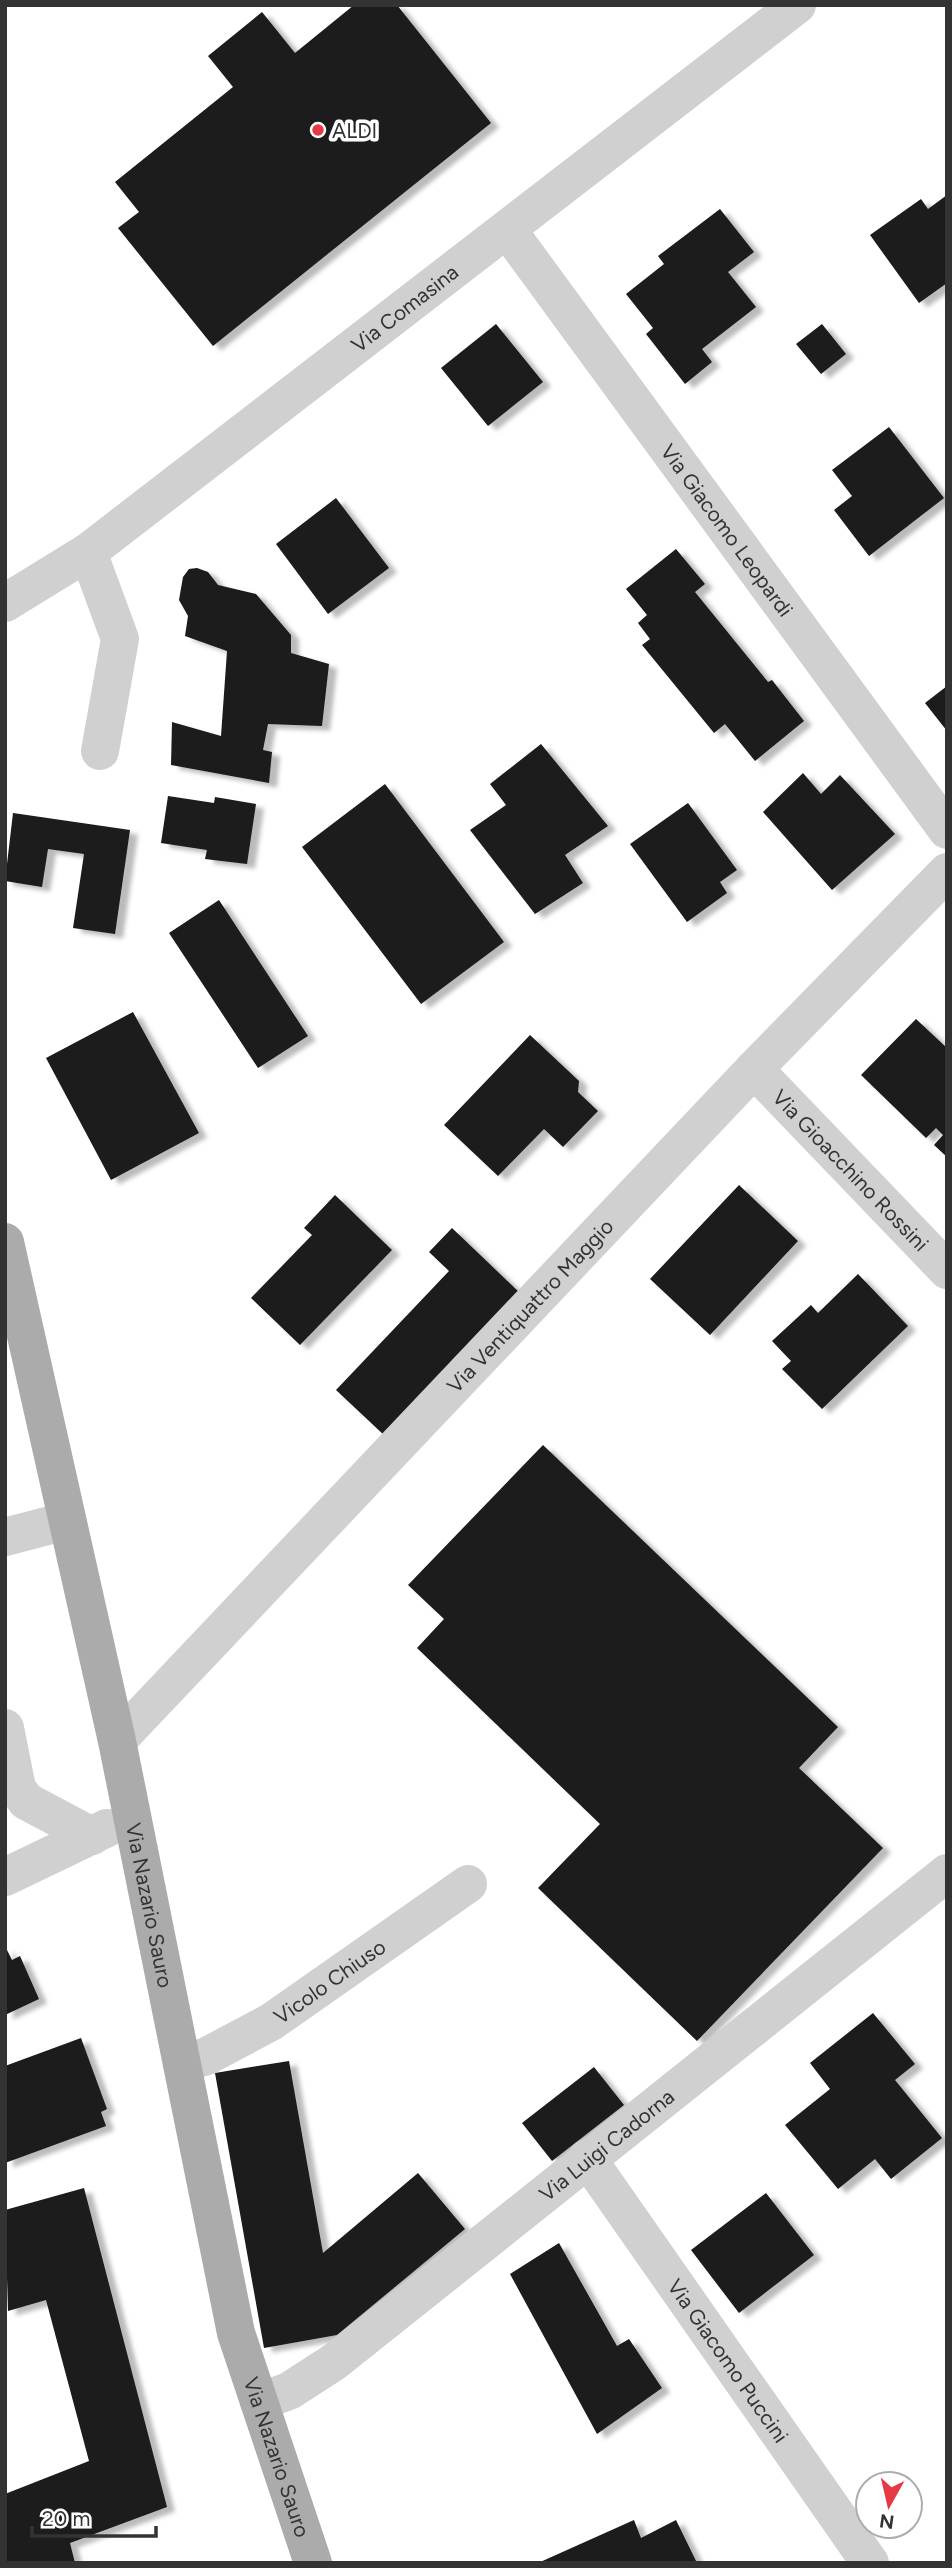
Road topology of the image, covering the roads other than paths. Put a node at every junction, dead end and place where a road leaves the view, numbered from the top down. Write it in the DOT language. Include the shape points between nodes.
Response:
graph roads {
  1 [pos="797,5"];
  2 [pos="507,229"];
  3 [pos="88,552"];
  4 [pos="5,603"];
  5 [pos="100,751"];
  6 [pos="947,830"];
  7 [pos="947,872"];
  8 [pos="754,1069"];
  9 [pos="5,1242"];
  10 [pos="947,1270"];
  11 [pos="10,1284"];
  12 [pos="66,1521"];
  13 [pos="5,1536"];
  14 [pos="5,1728"];
  15 [pos="117,1741"];
  16 [pos="131,1816"];
  17 [pos="92,1836"];
  18 [pos="947,1873"];
  19 [pos="5,1877"];
  20 [pos="468,1884"];
  21 [pos="182,2064"];
  22 [pos="587,2158"];
  23 [pos="259,2402"];
  24 [pos="313,2563"];
  25 [pos="870,2563"];
  1 -- 2 [label="street, Via Comasina"];
  2 -- 3 [label="street, Via Comasina"];
  2 -- 6 [label="street, Via Giacomo Leopardi"];
  3 -- 4 [label="street, Via Comasina"];
  3 -- 5 [label="street" via="120,639"];
  7 -- 8 [label="street, Via Ventiquattro Maggio"];
  8 -- 10 [label="street, Via Gioacchino Rossini"];
  8 -- 15 [label="street, Via Ventiquattro Maggio"];
  9 -- 11 [label="main road, Via Nazario Sauro"];
  11 -- 12 [label="main road, Via Nazario Sauro"];
  12 -- 13 [label="street"];
  12 -- 15 [label="main road, Via Nazario Sauro"];
  14 -- 17 [label="street" via="16,1788 26,1801"];
  15 -- 16 [label="main road, Via Nazario Sauro"];
  16 -- 17 [label="street"];
  16 -- 21 [label="main road, Via Nazario Sauro"];
  17 -- 19 [label="street"];
  18 -- 22 [label="street, Via Luigi Cadorna"];
  20 -- 21 [label="street, Vicolo Chiuso" via="271,2022 208,2056"];
  21 -- 23 [label="main road, Via Nazario Sauro" via="236,2333"];
  22 -- 23 [label="street, Via Luigi Cadorna" via="334,2362 289,2391"];
  22 -- 25 [label="street, Via Giacomo Puccini"];
  23 -- 24 [label="main road, Via Nazario Sauro"];
}
